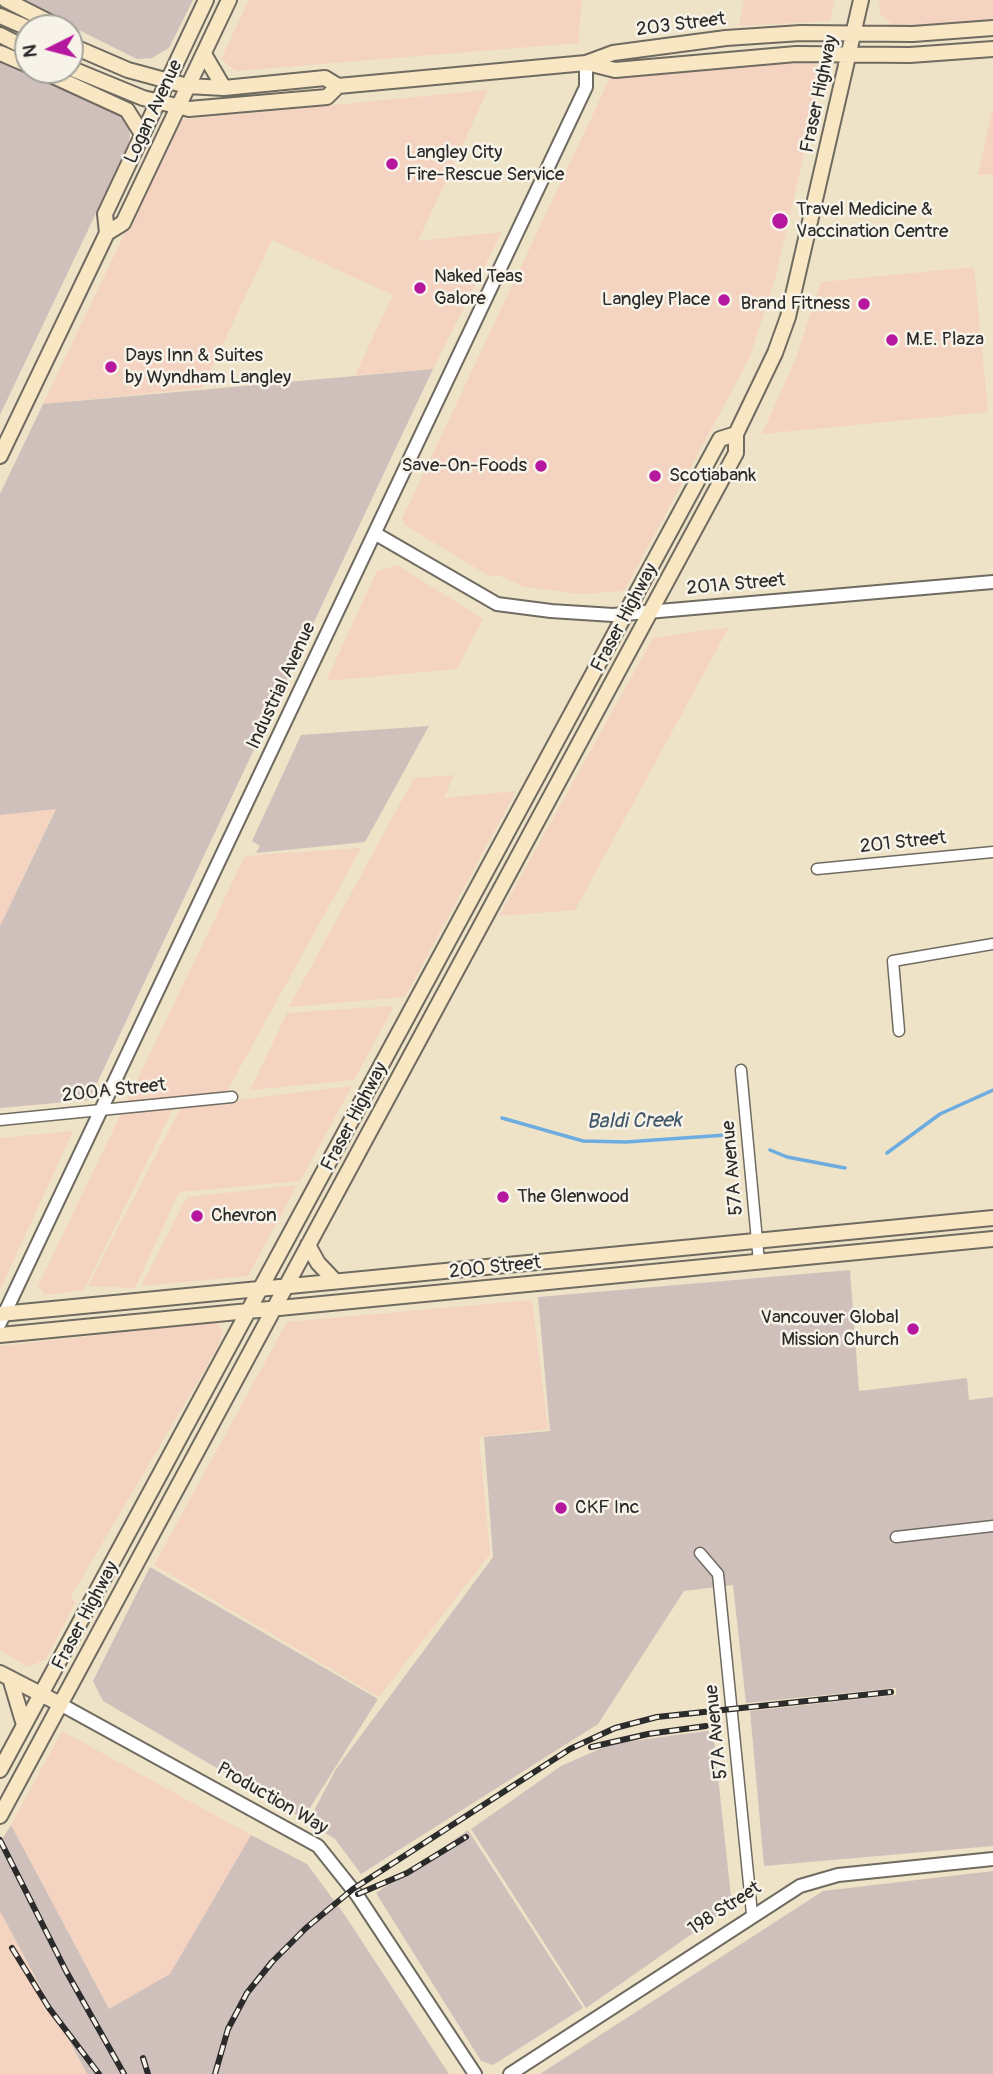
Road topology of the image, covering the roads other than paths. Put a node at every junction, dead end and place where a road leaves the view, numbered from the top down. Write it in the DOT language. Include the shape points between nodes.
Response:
graph roads {
  1 [pos="6,0"];
  2 [pos="206,0"];
  3 [pos="229,0"];
  4 [pos="861,0"];
  5 [pos="34,14"];
  6 [pos="993,28"];
  7 [pos="853,34"];
  8 [pos="84,47"];
  9 [pos="993,49"];
  10 [pos="84,51"];
  11 [pos="204,54"];
  12 [pos="848,54"];
  13 [pos="95,56"];
  14 [pos="586,63"];
  15 [pos="84,74"];
  16 [pos="167,82"];
  17 [pos="70,84"];
  18 [pos="187,86"];
  19 [pos="338,86"];
  20 [pos="224,88"];
  21 [pos="158,103"];
  22 [pos="178,107"];
  23 [pos="142,134"];
  24 [pos="107,233"];
  25 [pos="736,433"];
  26 [pos="0,456"];
  27 [pos="376,534"];
  28 [pos="993,582"];
  29 [pos="651,612"];
  30 [pos="625,614"];
  31 [pos="993,852"];
  32 [pos="817,869"];
  33 [pos="993,944"];
  34 [pos="899,1031"];
  35 [pos="741,1070"];
  36 [pos="232,1097"];
  37 [pos="102,1110"];
  38 [pos="0,1120"];
  39 [pos="993,1218"];
  40 [pos="993,1239"];
  41 [pos="758,1240"];
  42 [pos="308,1245"];
  43 [pos="760,1262"];
  44 [pos="335,1281"];
  45 [pos="285,1287"];
  46 [pos="259,1289"];
  47 [pos="273,1309"];
  48 [pos="247,1312"];
  49 [pos="2,1317"];
  50 [pos="0,1335"];
  51 [pos="993,1527"];
  52 [pos="896,1537"];
  53 [pos="700,1553"];
  54 [pos="5,1676"];
  55 [pos="41,1694"];
  56 [pos="60,1704"];
  57 [pos="24,1725"];
  58 [pos="0,1770"];
  59 [pos="0,1816"];
  60 [pos="993,1859"];
  61 [pos="752,1914"];
  62 [pos="475,2074"];
  63 [pos="510,2074"];
  1 -- 5 [label="main road"];
  2 -- 16 [label="main road, Logan Avenue"];
  3 -- 11 [label="main road, Logan Avenue"];
  4 -- 7 [label="main road, Fraser Highway"];
  6 -- 7 [label="main road, 203 Street"];
  7 -- 12 [label="main road, Fraser Highway"];
  7 -- 14 [label="main road, 203 Street" via="726,38 614,53"];
  8 -- 13 [label="main road"];
  9 -- 12 [label="main road, 203 Street"];
  10 -- 13 [label="main road, 203 Street"];
  11 -- 18 [label="main road, Logan Avenue"];
  11 -- 20 [label="main road"];
  12 -- 14 [label="main road, 203 Street" via="796,54 615,70"];
  12 -- 25 [label="main road, Fraser Highway" via="788,317"];
  13 -- 16 [label="main road, 203 Street"];
  14 -- 19 [label="main road, 203 Street"];
  14 -- 27 [label="street, Industrial Avenue" via="586,87"];
  15 -- 21 [label="main road, 203 Street"];
  16 -- 18 [label="main road, 203 Street"];
  16 -- 21 [label="main road, Logan Avenue"];
  17 -- 23 [label="main road" via="127,110"];
  18 -- 20 [label="main road, 203 Street"];
  18 -- 22 [label="main road, Logan Avenue"];
  19 -- 20 [label="main road, 203 Street" via="325,78"];
  19 -- 22 [label="main road, 203 Street" via="327,97 205,109"];
  21 -- 22 [label="main road, 203 Street"];
  21 -- 23 [label="main road, Logan Avenue"];
  22 -- 24 [label="main road, Logan Avenue" via="123,223"];
  23 -- 24 [label="main road, Logan Avenue" via="105,214"];
  24 -- 26 [label="main road, Logan Avenue"];
  25 -- 29 [label="main road, Fraser Highway" via="736,453"];
  25 -- 30 [label="main road, Fraser Highway" via="720,439"];
  27 -- 30 [label="street, 201A Street" via="497,604"];
  27 -- 37 [label="street, Industrial Avenue"];
  28 -- 29 [label="street, 201A Street"];
  29 -- 30 [label="street, 201A Street"];
  29 -- 42 [label="main road, Fraser Highway"];
  30 -- 46 [label="main road, Fraser Highway"];
  31 -- 32 [label="street, 201 Street"];
  33 -- 34 [label="street" via="892,961"];
  35 -- 41 [label="street, 57A Avenue"];
  36 -- 37 [label="street, 200A Street"];
  37 -- 38 [label="street, 200A Street"];
  37 -- 49 [label="street, Industrial Avenue"];
  39 -- 41 [label="main road, 200 Street"];
  40 -- 43 [label="main road, 200 Street"];
  41 -- 43 [label="street, 57A Avenue"];
  41 -- 44 [label="main road, 200 Street"];
  42 -- 44 [label="main road"];
  42 -- 45 [label="main road, Fraser Highway"];
  43 -- 47 [label="main road, 200 Street"];
  44 -- 45 [label="main road, 200 Street"];
  45 -- 46 [label="main road, 200 Street"];
  45 -- 47 [label="main road, Fraser Highway"];
  46 -- 48 [label="main road, Fraser Highway"];
  46 -- 49 [label="main road, 200 Street"];
  47 -- 48 [label="main road, 200 Street"];
  47 -- 56 [label="main road, Fraser Highway"];
  48 -- 50 [label="main road, 200 Street"];
  48 -- 55 [label="main road, Fraser Highway"];
  51 -- 52 [label="street"];
  53 -- 61 [label="street, 57A Avenue" via="718,1574"];
  54 -- 55 [label="main road, Production Way"];
  54 -- 57 [label="main road"];
  55 -- 56 [label="main road, Production Way"];
  55 -- 57 [label="main road, Fraser Highway"];
  56 -- 59 [label="main road, Fraser Highway"];
  56 -- 62 [label="street, Production Way" via="318,1846 357,1895"];
  57 -- 58 [label="main road, Fraser Highway"];
  60 -- 61 [label="street, 198 Street" via="819,1879"];
  61 -- 63 [label="street, 198 Street"];
}
